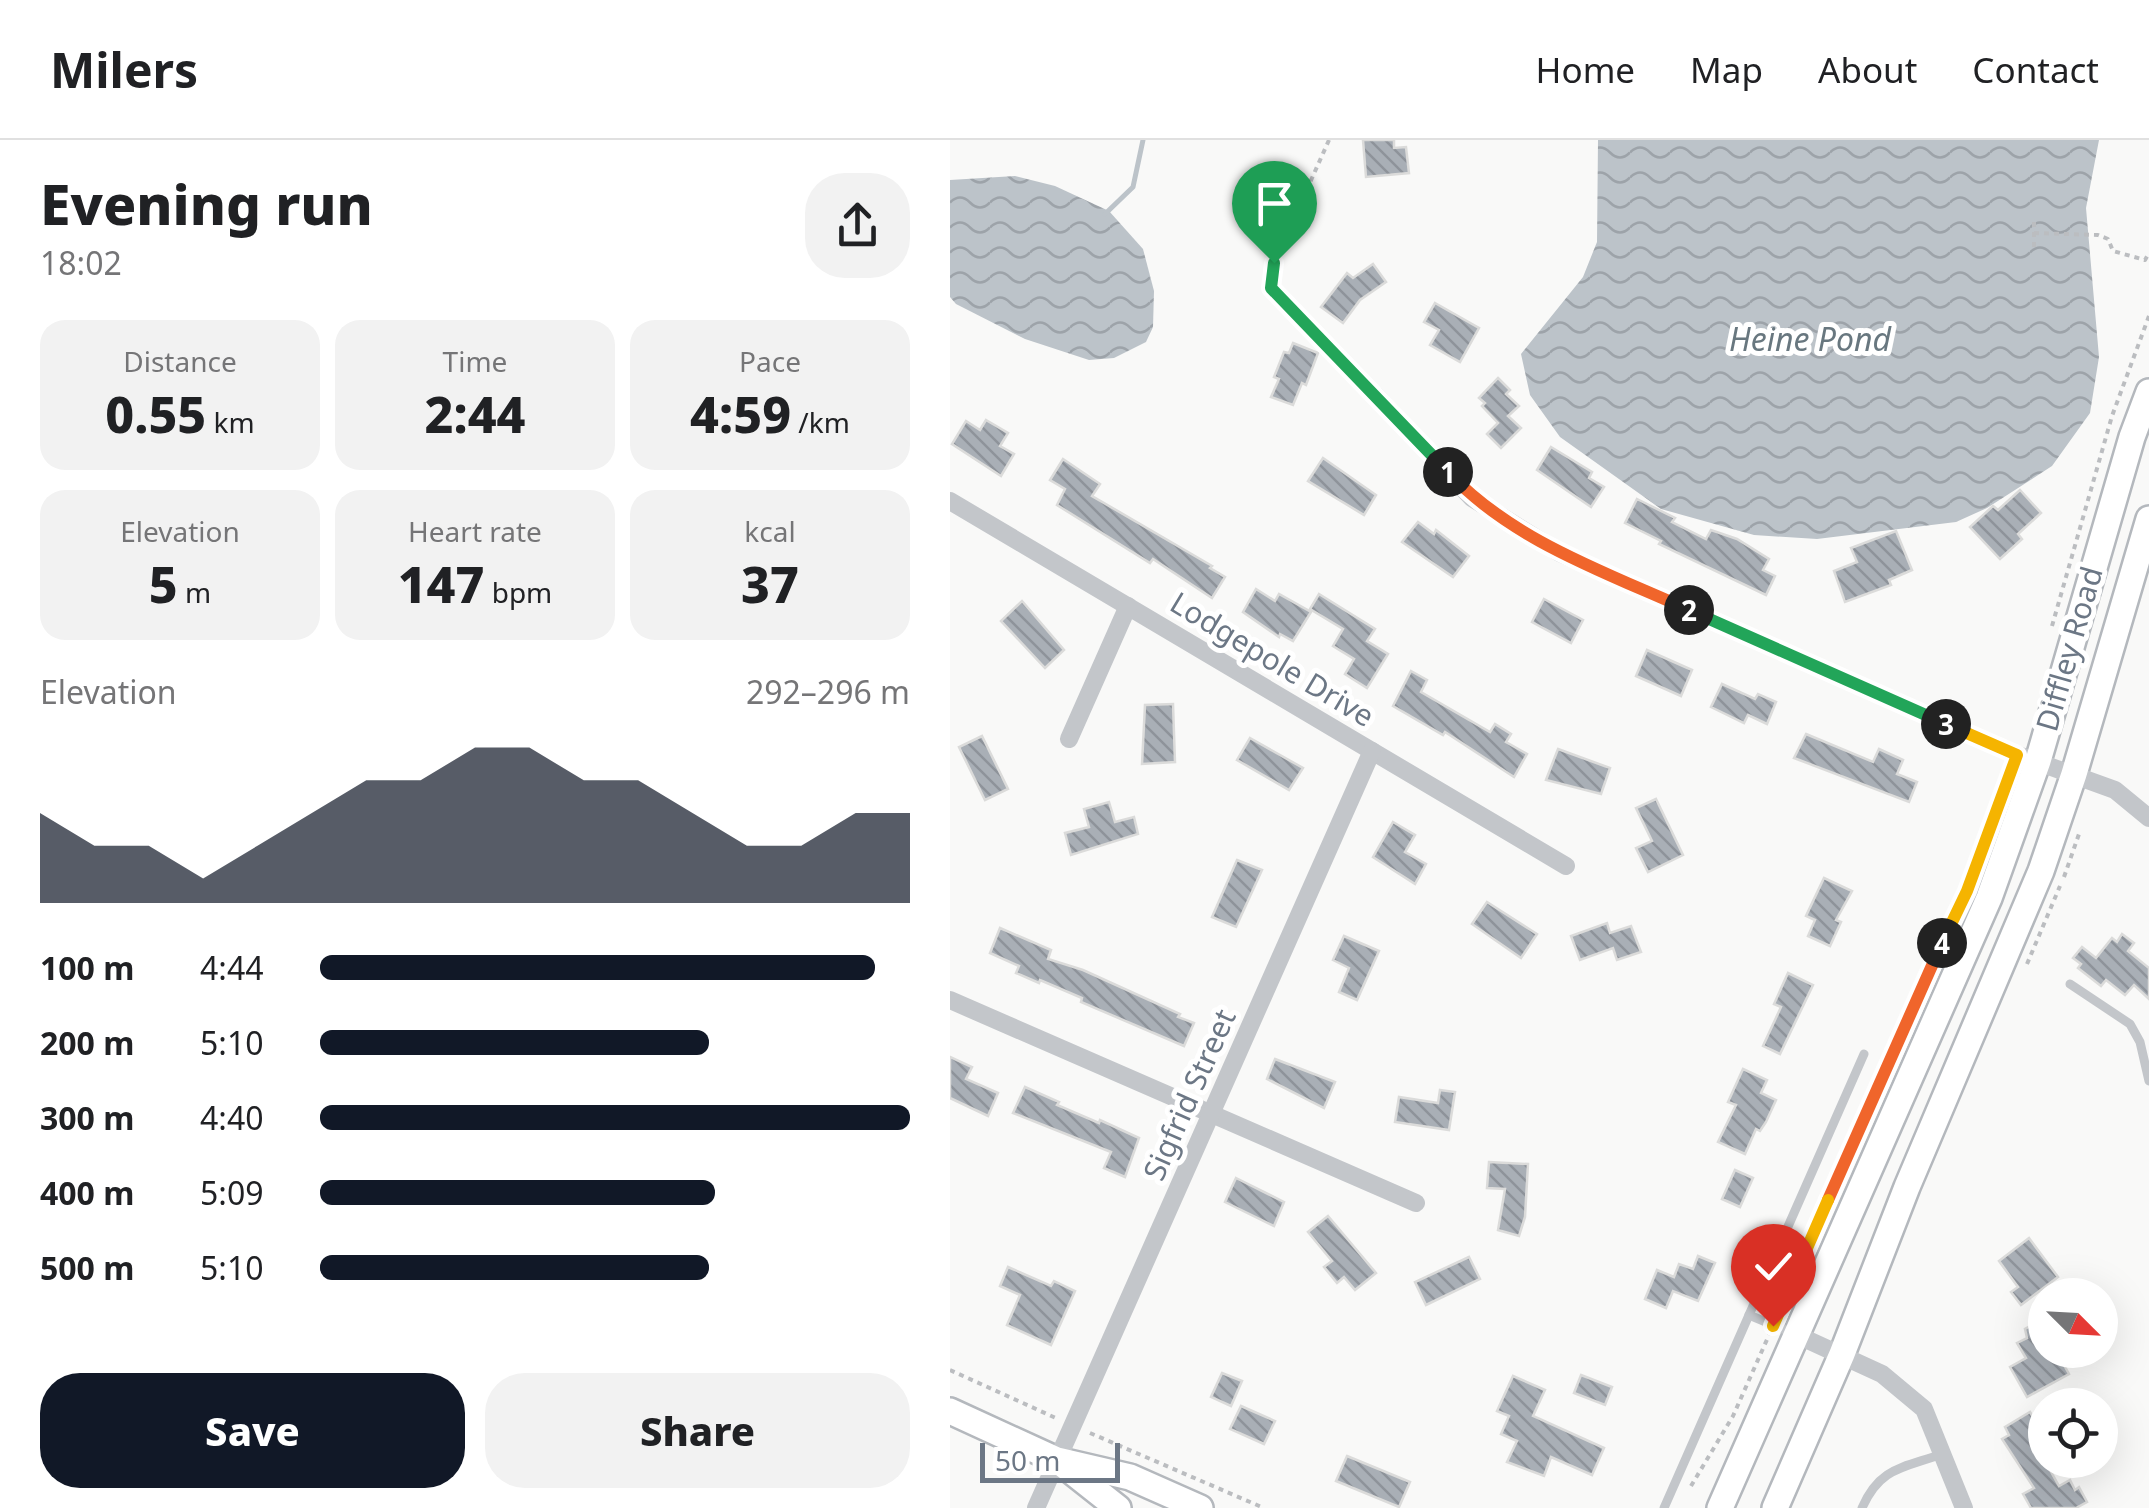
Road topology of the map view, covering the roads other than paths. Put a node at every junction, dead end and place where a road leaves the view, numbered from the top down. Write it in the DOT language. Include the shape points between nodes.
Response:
graph roads {
  1 [pos="2149,392"];
  2 [pos="1375,395"];
  3 [pos="950,500"];
  4 [pos="2149,519"];
  5 [pos="1128,606"];
  6 [pos="1069,739"];
  7 [pos="1372,751"];
  8 [pos="2038,761"];
  9 [pos="2074,774"];
  10 [pos="2149,818"];
  11 [pos="1566,866"];
  12 [pos="2070,984"];
  13 [pos="950,1000"];
  14 [pos="1864,1054"];
  15 [pos="2149,1081"];
  16 [pos="1212,1114"];
  17 [pos="1416,1203"];
  18 [pos="1749,1315"];
  19 [pos="1785,1330"];
  20 [pos="1842,1354"];
  21 [pos="950,1411"];
  22 [pos="1942,1454"];
  23 [pos="1057,1460"];
  24 [pos="1036,1508"];
  25 [pos="1118,1508"];
  26 [pos="1200,1508"];
  27 [pos="1664,1508"];
  28 [pos="1720,1508"];
  29 [pos="1774,1508"];
  30 [pos="1862,1508"];
  31 [pos="1964,1508"];
  1 -- 8 [label="main road, Diffley Road"];
  2 -- 8 [label="street" via="1472,498 1560,552"];
  3 -- 5 [label="street, Lodgepole Drive"];
  4 -- 9 [label="main road, Diffley Road"];
  5 -- 6 [label="street"];
  5 -- 7 [label="street, Lodgepole Drive"];
  7 -- 11 [label="street, Lodgepole Drive"];
  7 -- 16 [label="street, Sigfrid Street"];
  8 -- 9 [label="street"];
  8 -- 19 [label="main road, Diffley Road" via="1988,898"];
  9 -- 10 [label="street" via="2115,790"];
  9 -- 20 [label="main road, Diffley Road" via="2041,871"];
  12 -- 15 [label="lane" via="2130,1024"];
  13 -- 16 [label="street"];
  14 -- 18 [label="lane"];
  16 -- 17 [label="street"];
  16 -- 23 [label="street, Sigfrid Street"];
  18 -- 19 [label="lane"];
  18 -- 27 [label="lane"];
  19 -- 20 [label="street"];
  19 -- 28 [label="main road, Diffley Road"];
  20 -- 22 [label="street" via="1882,1374 1924,1409"];
  20 -- 29 [label="main road, Diffley Road"];
  21 -- 23 [label="main road"];
  22 -- 30 [label="lane" via="1882,1476"];
  22 -- 31 [label="street"];
  23 -- 24 [label="street, Sigfrid Street"];
  23 -- 25 [label="main road"];
  23 -- 26 [label="main road" via="1130,1477"];
}
